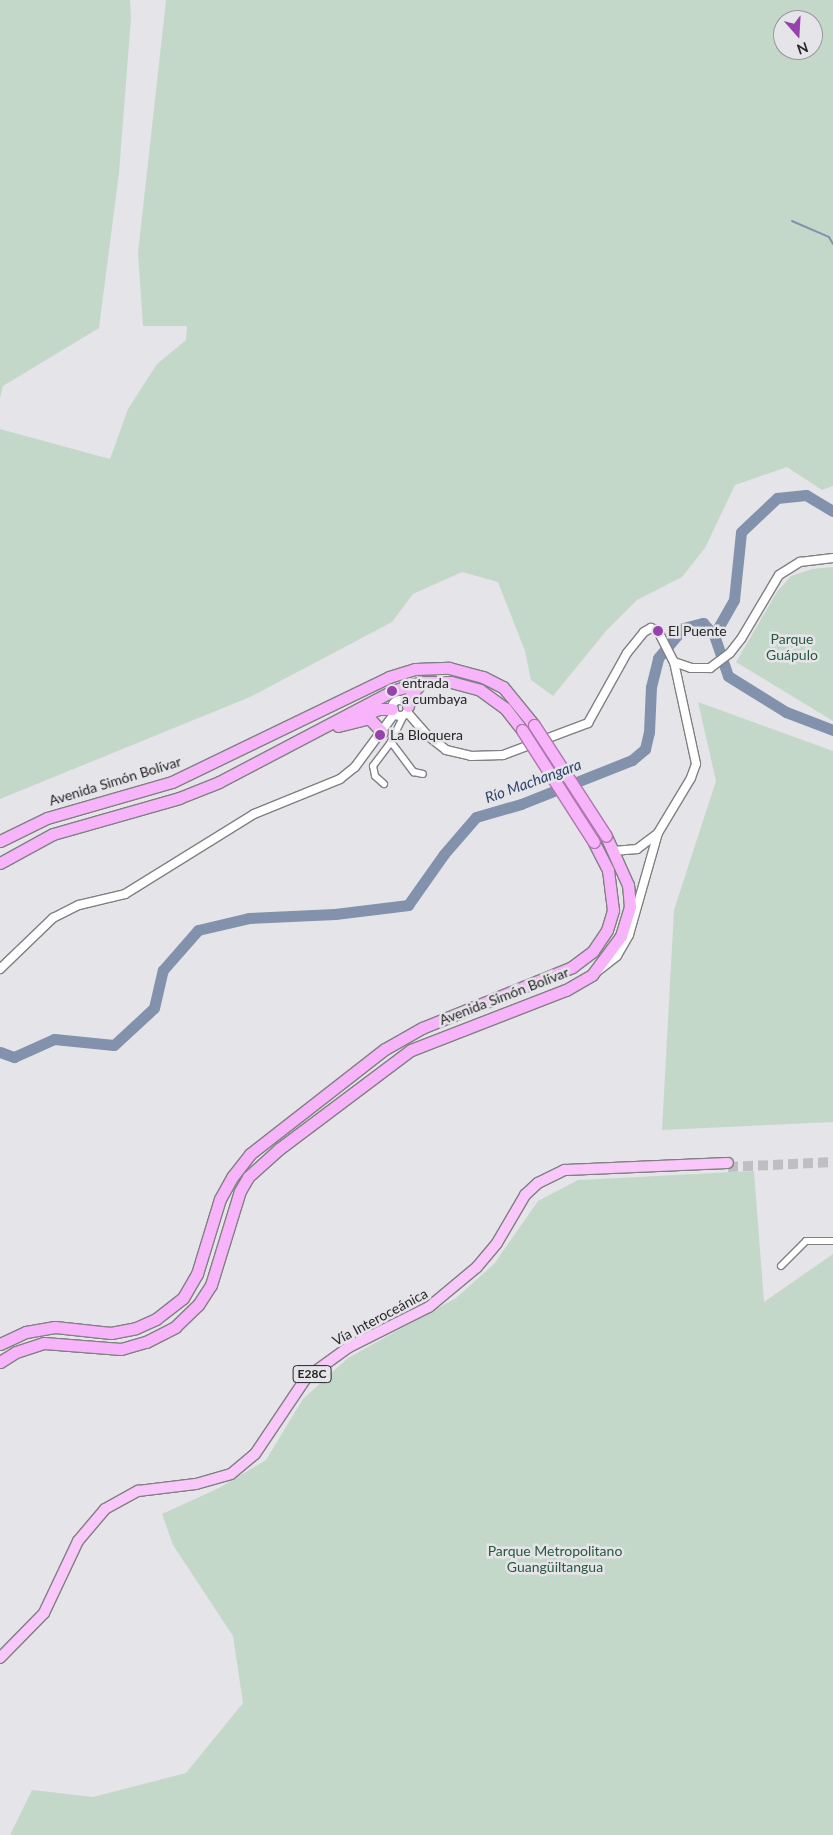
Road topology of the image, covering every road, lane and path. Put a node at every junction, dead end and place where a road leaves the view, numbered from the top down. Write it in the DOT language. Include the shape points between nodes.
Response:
graph roads {
  1 [pos="833,558"];
  2 [pos="672,659"];
  3 [pos="422,682"];
  4 [pos="394,711"];
  5 [pos="406,711"];
  6 [pos="338,726"];
  7 [pos="382,732"];
  8 [pos="303,738"];
  9 [pos="391,742"];
  10 [pos="423,774"];
  11 [pos="384,784"];
  12 [pos="658,833"];
  13 [pos="0,841"];
  14 [pos="614,851"];
  15 [pos="0,863"];
  16 [pos="0,969"];
  17 [pos="592,975"];
  18 [pos="728,1165"];
  19 [pos="833,1241"];
  20 [pos="781,1266"];
  21 [pos="0,1344"];
  22 [pos="0,1362"];
  23 [pos="0,1658"];
  1 -- 2 [label="street" via="800,562 779,575 730,653 710,668 691,668"];
  2 -- 5 [label="street" via="655,628 647,630 627,653 588,723 503,755 471,756 446,750 427,735"];
  2 -- 12 [label="street" via="696,764"];
  3 -- 5 [label="highway" via="411,695"];
  3 -- 8 [label="highway, Avenida Simón Bolívar" via="392,691"];
  3 -- 21 [label="highway, Avenida Simón Bolívar, bridge" via="450,682 480,690 505,708 522,730 594,842 608,870 613,910 607,930 593,951 572,967 422,1028 385,1049 250,1154 220,1199 196,1274 183,1298 156,1318 136,1328 111,1333 55,1327 26,1332"];
  4 -- 5 [label="street"];
  4 -- 5 [label="street" via="399,700"];
  4 -- 6 [label="highway" via="371,712"];
  4 -- 7 [label="street"];
  5 -- 9 [label="street"];
  6 -- 7 [label="highway" via="369,718"];
  6 -- 8 [label="highway"];
  7 -- 16 [label="street" via="355,767 340,779 254,814 125,894 62,913 37,932"];
  8 -- 15 [label="highway, Avenida Simón Bolívar" via="219,782 179,798 53,834"];
  9 -- 10 [label="street" via="414,772"];
  9 -- 11 [label="street" via="373,769"];
  12 -- 14 [label="street" via="637,849"];
  12 -- 17 [label="street" via="629,935 617,956"];
  13 -- 14 [label="highway, Avenida Simón Bolívar, bridge" via="47,818 172,782 389,677 415,669 448,668 483,677 503,687 534,725"];
  14 -- 17 [label="highway, Avenida Simón Bolívar" via="628,885 630,907 621,936"];
  17 -- 22 [label="highway, Avenida Simón Bolívar" via="566,990 411,1050 279,1149 248,1177 240,1191 211,1285 198,1305 175,1327 146,1342 121,1349 44,1343 16,1352"];
  18 -- 23 [label="main road, Vía Interoceánica / E28C" via="582,1173 557,1178 535,1194 515,1215 477,1267 444,1296 350,1347 306,1378 255,1454 231,1474 196,1484 138,1491 106,1509 78,1541 44,1613"];
  19 -- 20 [label="street" via="806,1241"];
}
